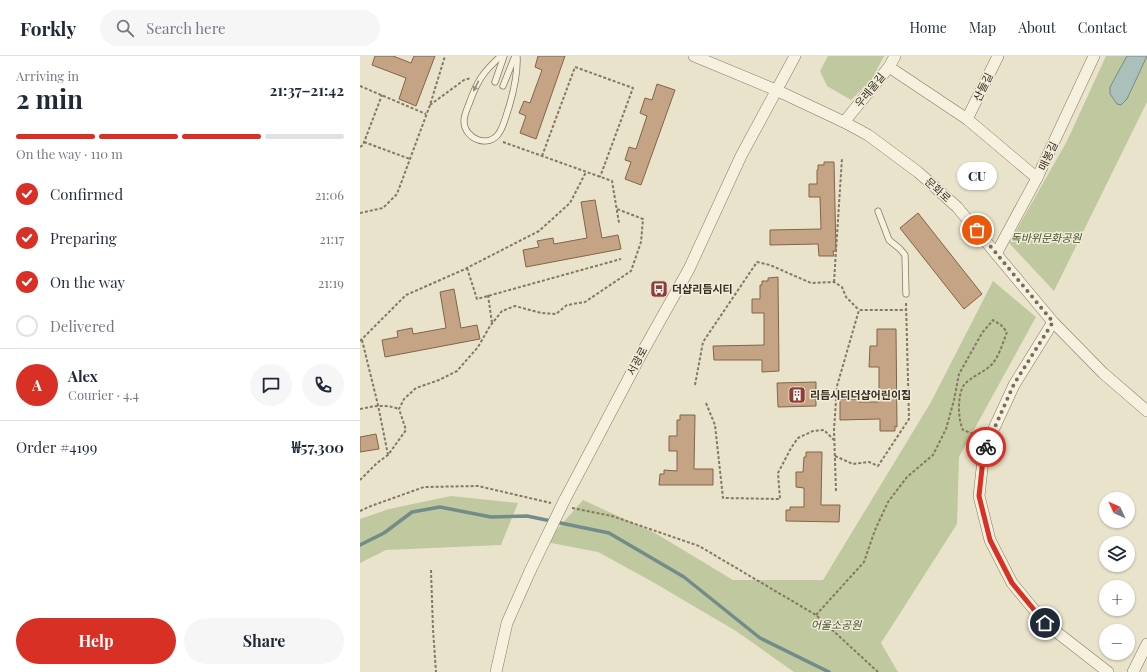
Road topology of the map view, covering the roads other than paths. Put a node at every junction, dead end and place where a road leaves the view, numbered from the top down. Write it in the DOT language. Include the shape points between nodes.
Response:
graph roads {
  1 [pos="501,56"];
  2 [pos="504,56"];
  3 [pos="516,56"];
  4 [pos="694,56"];
  5 [pos="795,56"];
  6 [pos="895,56"];
  7 [pos="998,56"];
  8 [pos="1094,56"];
  9 [pos="707,58"];
  10 [pos="889,67"];
  11 [pos="495,82"];
  12 [pos="503,86"];
  13 [pos="776,90"];
  14 [pos="968,119"];
  15 [pos="844,122"];
  16 [pos="1037,178"];
  17 [pos="878,211"];
  18 [pos="996,254"];
  19 [pos="906,294"];
  20 [pos="1053,322"];
  21 [pos="1147,411"];
  22 [pos="1147,644"];
  23 [pos="496,672"];
  24 [pos="1108,672"];
  25 [pos="1133,672"];
  1 -- 3 [label="lane, one-way" via="475,85 464,116 469,135 476,140 485,141 500,133 514,92"];
  2 -- 11 [label="lane"];
  3 -- 12 [label="lane"];
  4 -- 9 [label="street, 문화로"];
  5 -- 13 [label="street, 서광로"];
  6 -- 10 [label="street, 우레울길"];
  7 -- 14 [label="street, 산들길"];
  8 -- 16 [label="street, 매봉길"];
  9 -- 13 [label="street, 문화로"];
  10 -- 14 [label="street"];
  10 -- 15 [label="street, 우레울길"];
  13 -- 15 [label="street, 문화로"];
  13 -- 23 [label="street, 서광로, bridge" via="741,156 689,269 642,351 531,569 507,623"];
  14 -- 16 [label="street"];
  15 -- 18 [label="street, 문화로" via="868,135 918,172 957,207"];
  16 -- 18 [label="street, 매봉길"];
  17 -- 19 [label="lane" via="889,240 905,256"];
  18 -- 20 [label="street, 문화로"];
  20 -- 21 [label="street, 문화로"];
  20 -- 24 [label="street" via="1014,384 984,450 979,496 990,540 1012,583 1045,623"];
  22 -- 25 [label="street"];
}
